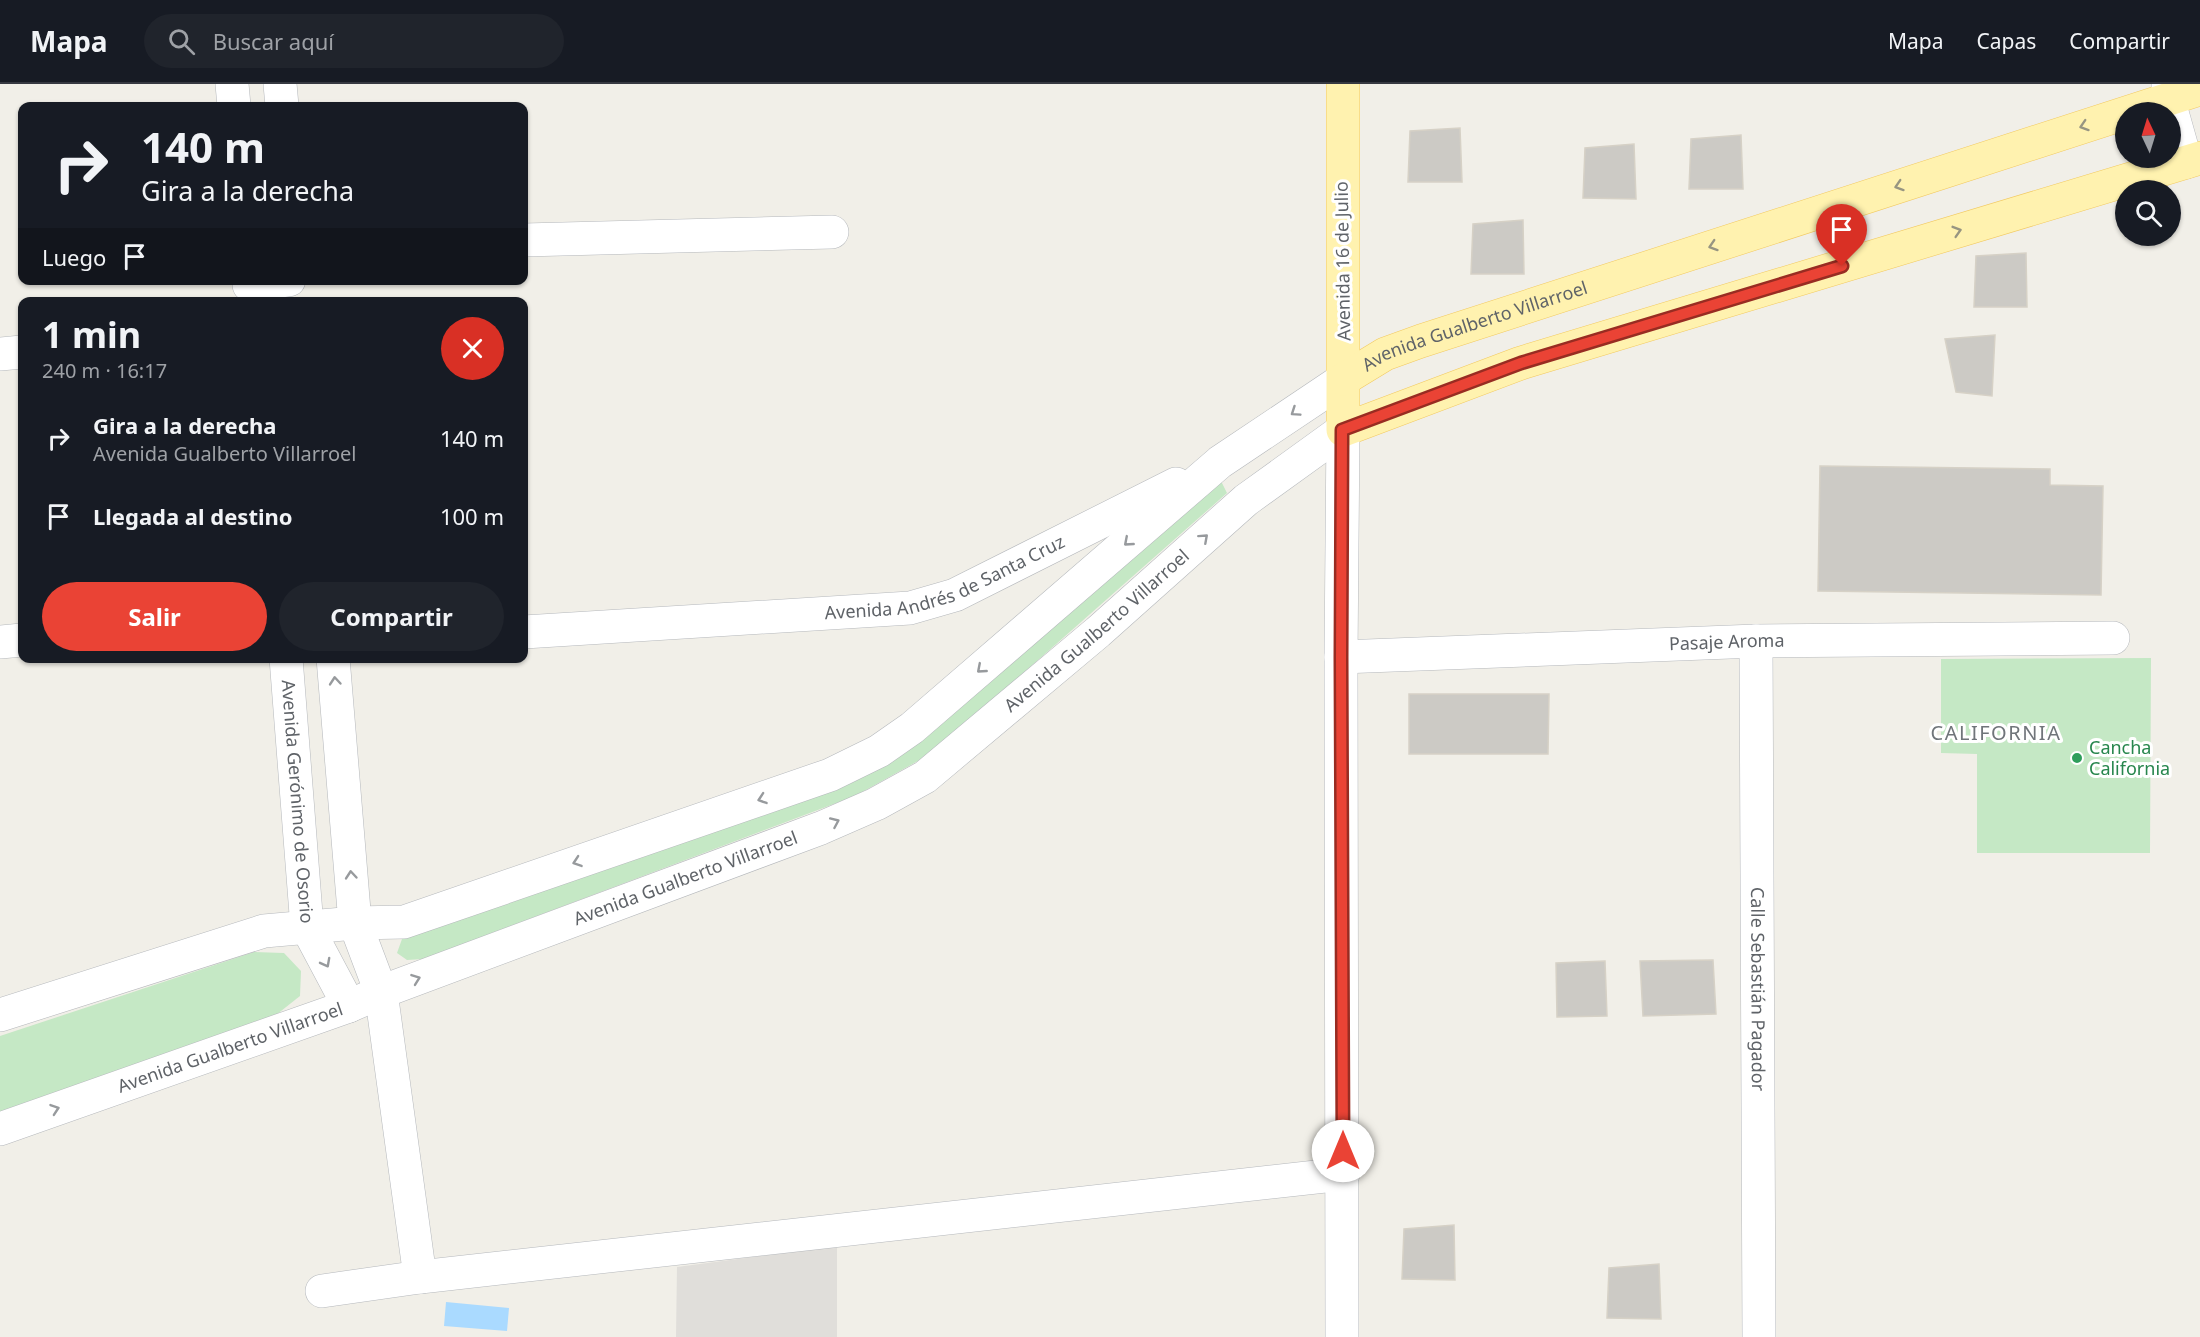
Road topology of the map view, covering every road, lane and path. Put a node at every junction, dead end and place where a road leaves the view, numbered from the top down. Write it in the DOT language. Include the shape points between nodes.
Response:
graph roads {
  1 [pos="232,84"];
  2 [pos="280,84"];
  3 [pos="1343,84"];
  4 [pos="2200,89"];
  5 [pos="2168,91"];
  6 [pos="234,102"];
  7 [pos="282,102"];
  8 [pos="2193,160"];
  9 [pos="832,232"];
  10 [pos="528,240"];
  11 [pos="267,285"];
  12 [pos="249,289"];
  13 [pos="18,352"];
  14 [pos="0,354"];
  15 [pos="1344,379"];
  16 [pos="1342,430"];
  17 [pos="1220,462"];
  18 [pos="528,632"];
  19 [pos="2113,638"];
  20 [pos="18,640"];
  21 [pos="1756,641"];
  22 [pos="0,642"];
  23 [pos="1341,657"];
  24 [pos="286,663"];
  25 [pos="333,663"];
  26 [pos="356,923"];
  27 [pos="307,927"];
  28 [pos="381,992"];
  29 [pos="349,1006"];
  30 [pos="0,1015"];
  31 [pos="0,1129"];
  32 [pos="1343,1174"];
  33 [pos="420,1277"];
  34 [pos="322,1291"];
  35 [pos="1342,1337"];
  36 [pos="1759,1337"];
  1 -- 6 [label="street"];
  2 -- 7 [label="street"];
  3 -- 15 [label="main road, Avenida 16 de Julio"];
  4 -- 5 [label="main road, Avenida Gualberto Villarroel"];
  5 -- 8 [label="street"];
  5 -- 15 [label="main road, Avenida Gualberto Villarroel, one-way" via="1420,341 1385,354"];
  16 -- 8 [label="main road, Avenida Gualberto Villarroel, one-way" via="1521,363"];
  9 -- 10 [label="street"];
  11 -- 12 [label="street"];
  13 -- 14 [label="street"];
  15 -- 16 [label="main road, Avenida 16 de Julio"];
  15 -- 17 [label="street, Avenida Gualberto Villarroel, one-way"];
  16 -- 17 [label="street, Avenida Andrés de Santa Cruz"];
  16 -- 23 [label="street, Avenida 16 de Julio"];
  28 -- 16 [label="street, Avenida Gualberto Villarroel, one-way" via="821,828 925,777 1098,632 1246,500"];
  17 -- 18 [label="street, Avenida Andrés de Santa Cruz" via="955,595 910,608"];
  17 -- 26 [label="street, Avenida Gualberto Villarroel, one-way" via="912,728 879,751 830,776 404,922"];
  19 -- 21 [label="street, Pasaje Aroma"];
  20 -- 22 [label="street"];
  21 -- 23 [label="street, Pasaje Aroma"];
  21 -- 36 [label="street, Calle Sebastián Pagador"];
  23 -- 32 [label="street, Avenida 16 de Julio"];
  24 -- 27 [label="street, Avenida Gerónimo de Osorio"];
  26 -- 25 [label="street, one-way"];
  26 -- 27 [label="street, Avenida Gualberto Villarroel"];
  26 -- 28 [label="street"];
  27 -- 29 [label="street, Avenida Gerónimo de Osorio, one-way"];
  27 -- 30 [label="street, Avenida Gualberto Villarroel" via="264,931"];
  28 -- 29 [label="street, Avenida Gualberto Villarroel"];
  28 -- 33 [label="street"];
  31 -- 29 [label="street, Avenida Gualberto Villarroel, one-way"];
  32 -- 33 [label="street"];
  32 -- 35 [label="street, Avenida 16 de Julio"];
  33 -- 34 [label="street"];
}
